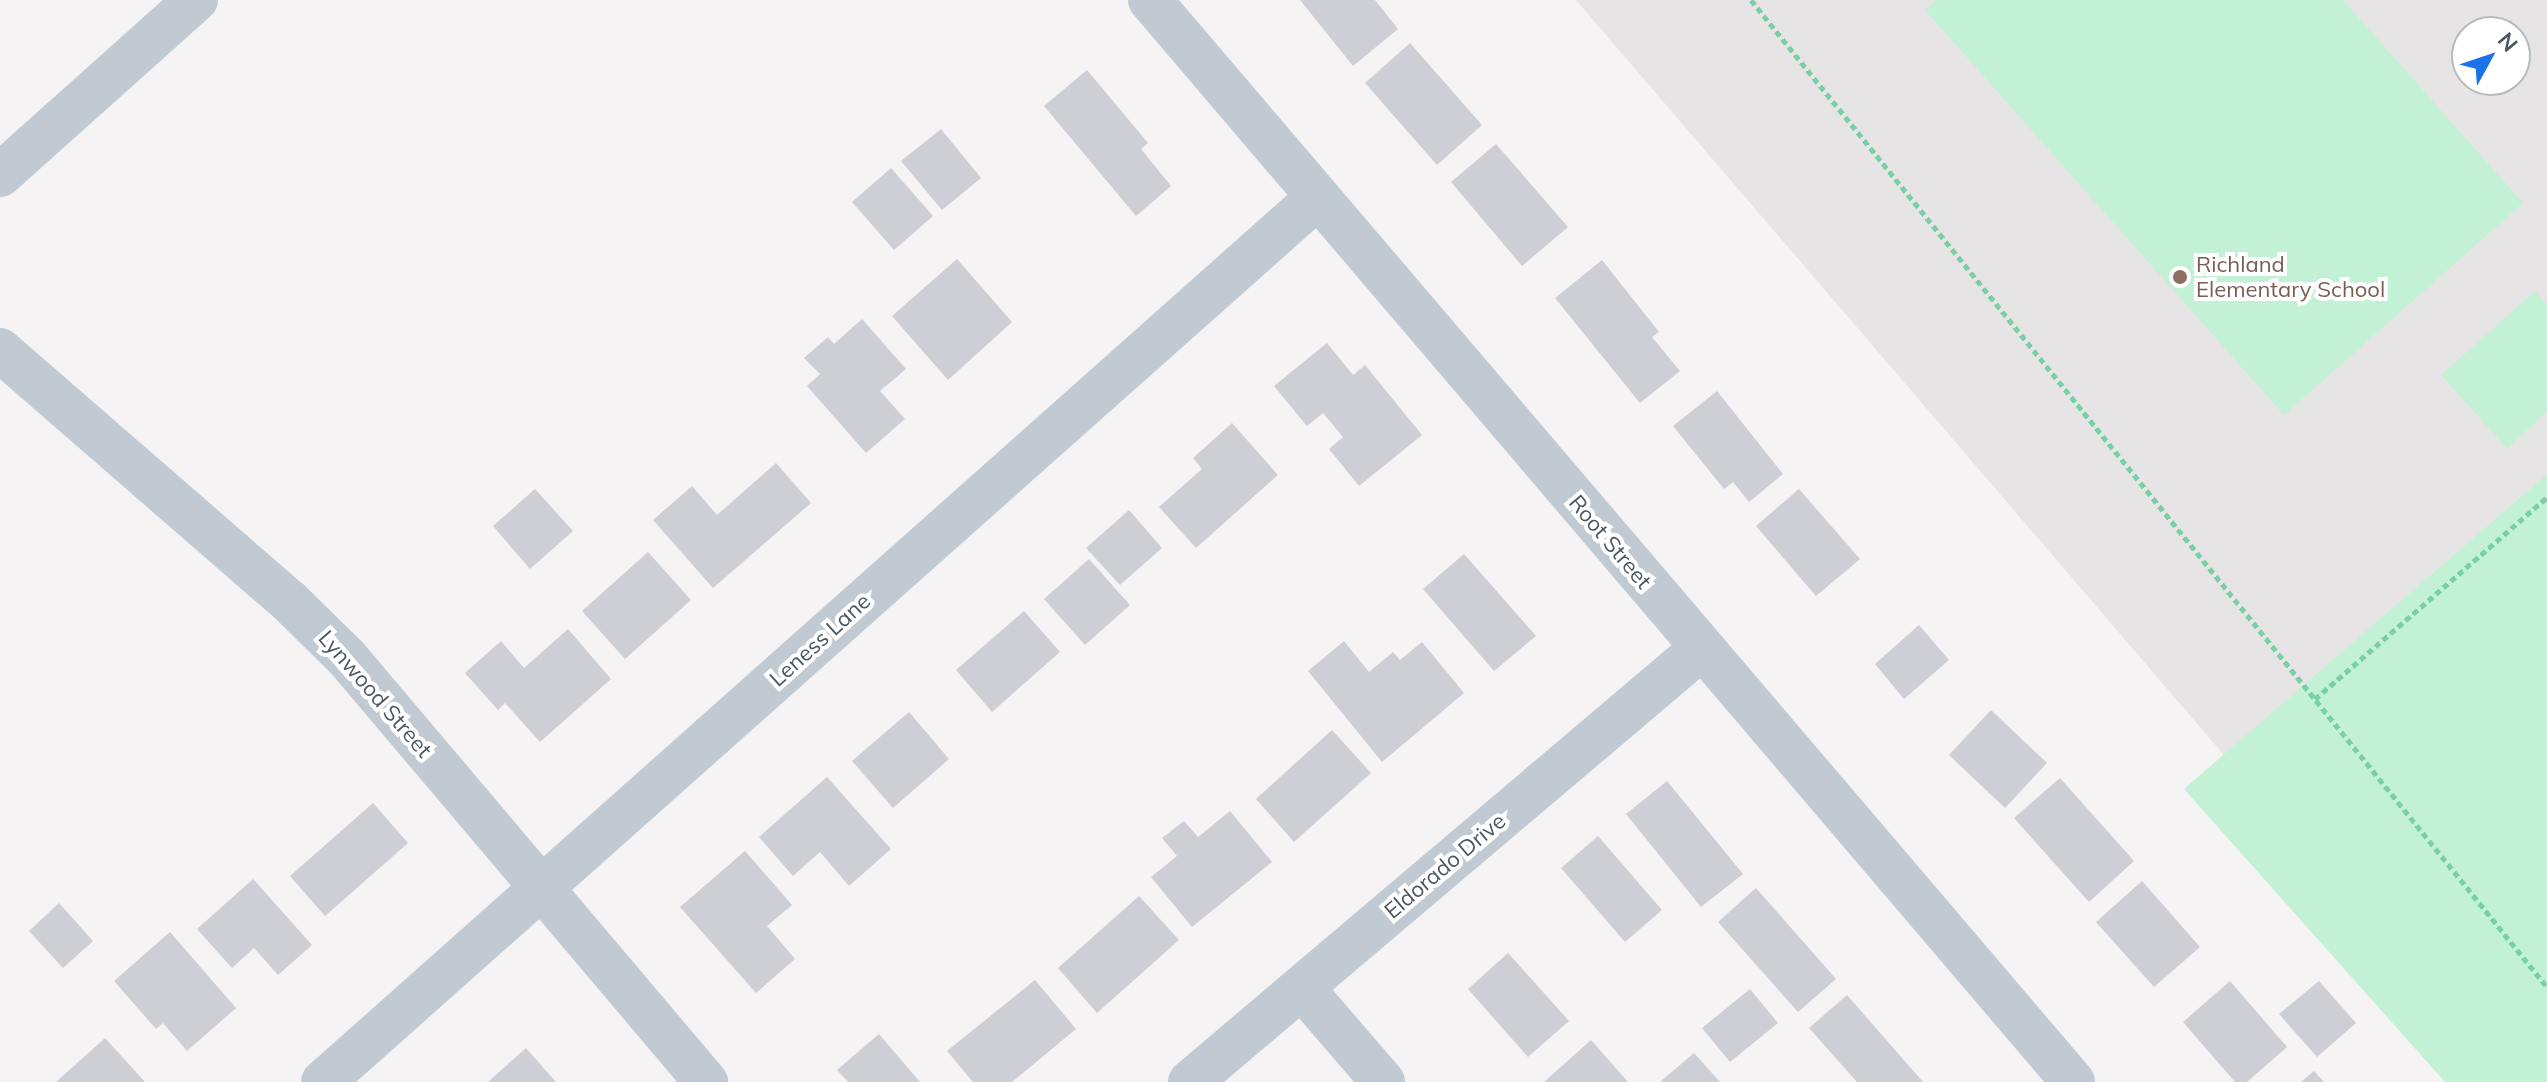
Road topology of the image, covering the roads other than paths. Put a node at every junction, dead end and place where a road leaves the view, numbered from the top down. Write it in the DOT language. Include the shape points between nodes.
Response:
graph roads {
  1 [pos="196,0"];
  2 [pos="1150,0"];
  3 [pos="0,175"];
  4 [pos="1317,198"];
  5 [pos="0,350"];
  6 [pos="1701,649"];
  7 [pos="541,888"];
  8 [pos="1302,988"];
  9 [pos="323,1082"];
  10 [pos="706,1082"];
  11 [pos="1190,1082"];
  12 [pos="1383,1082"];
  13 [pos="2073,1082"];
  1 -- 3 [label="street"];
  2 -- 4 [label="street, Root Street"];
  4 -- 6 [label="street, Root Street"];
  4 -- 7 [label="street, Leness Lane"];
  5 -- 7 [label="street, Lynwood Street" via="289,601 347,658"];
  6 -- 8 [label="street, Eldorado Drive"];
  6 -- 13 [label="street, Root Street"];
  7 -- 9 [label="street, Leness Lane"];
  7 -- 10 [label="street, Lynwood Street"];
  8 -- 11 [label="street, Eldorado Drive"];
  8 -- 12 [label="street"];
}
